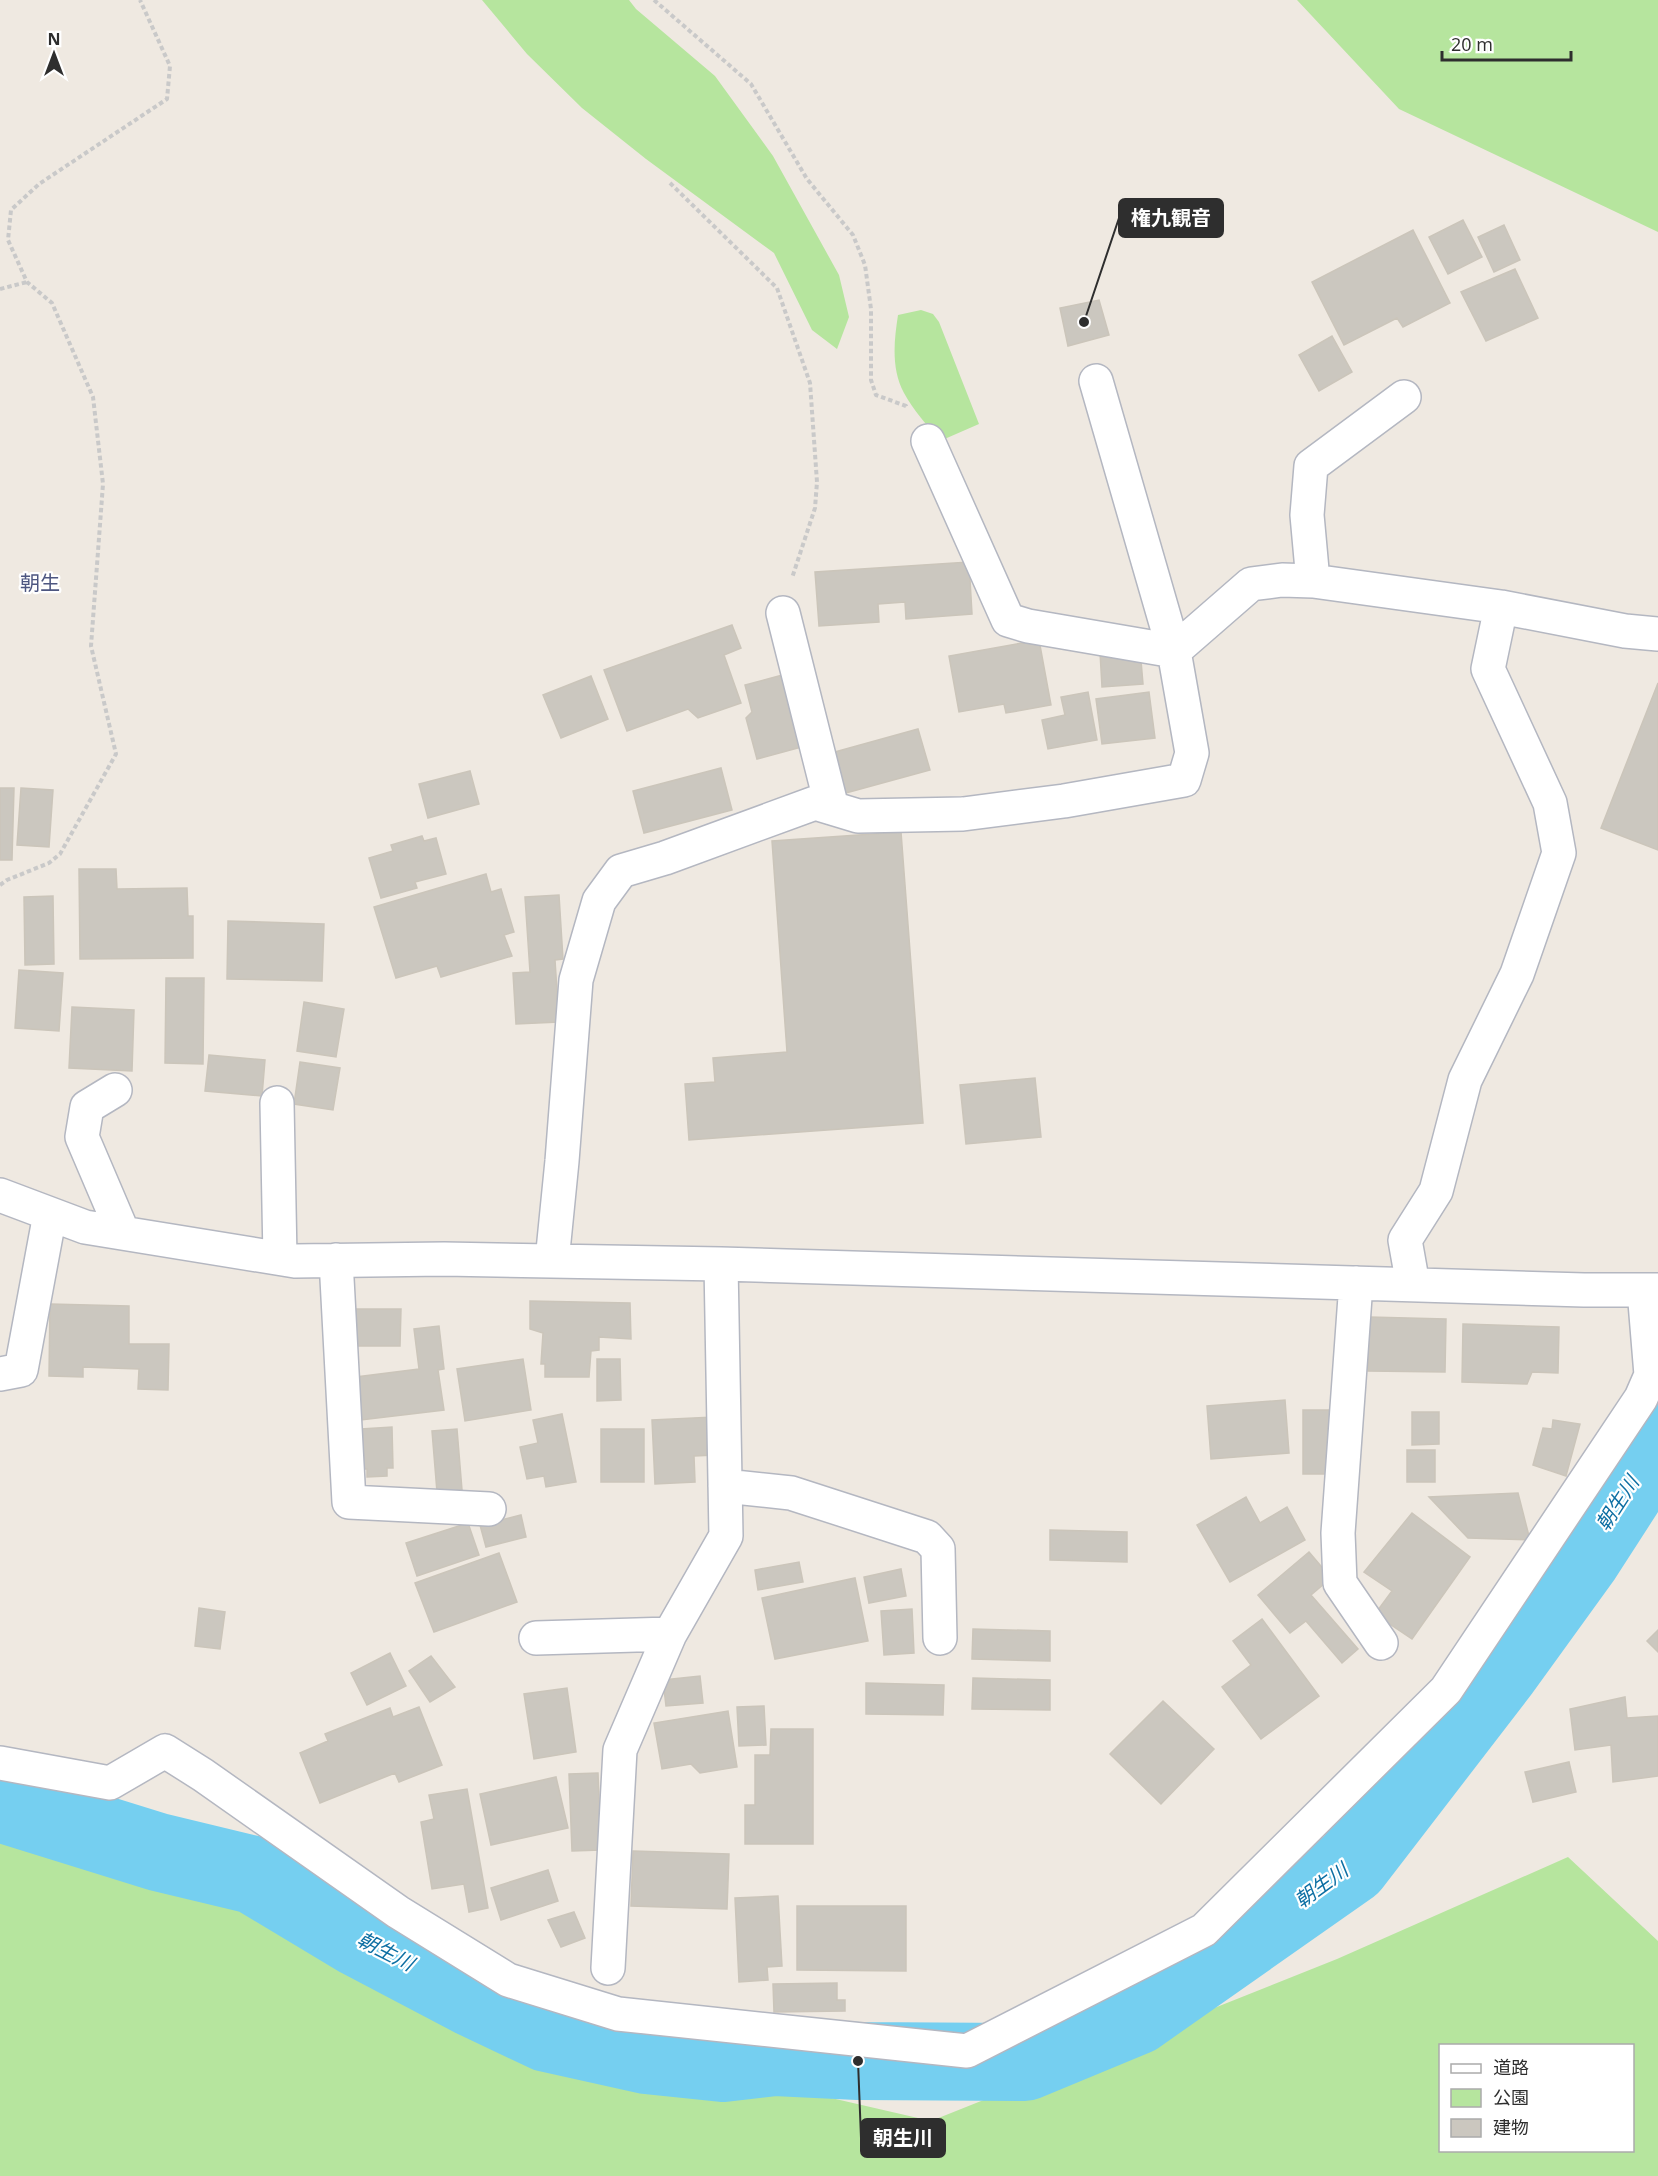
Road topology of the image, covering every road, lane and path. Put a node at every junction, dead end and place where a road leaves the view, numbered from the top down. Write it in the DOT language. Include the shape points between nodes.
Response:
graph roads {
  1 [pos="140,0"];
  2 [pos="654,0"];
  3 [pos="670,183"];
  4 [pos="27,282"];
  5 [pos="0,289"];
  6 [pos="1096,381"];
  7 [pos="1404,397"];
  8 [pos="928,441"];
  9 [pos="1314,581"];
  10 [pos="1501,607"];
  11 [pos="783,613"];
  12 [pos="1658,634"];
  13 [pos="1173,651"];
  14 [pos="832,808"];
  15 [pos="0,885"];
  16 [pos="115,1090"];
  17 [pos="277,1103"];
  18 [pos="0,1195"];
  19 [pos="50,1214"];
  20 [pos="123,1233"];
  21 [pos="280,1258"];
  22 [pos="336,1260"];
  23 [pos="552,1261"];
  24 [pos="721,1264"];
  25 [pos="1356,1283"];
  26 [pos="1413,1285"];
  27 [pos="1651,1290"];
  28 [pos="0,1374"];
  29 [pos="725,1486"];
  30 [pos="489,1509"];
  31 [pos="670,1634"];
  32 [pos="536,1638"];
  33 [pos="940,1638"];
  34 [pos="1381,1643"];
  35 [pos="0,1763"];
  36 [pos="608,1968"];
  1 -- 4 [label="path" via="170,66 167,99 39,184 11,210 8,240"];
  2 -- 8 [label="path" via="751,84 807,179 854,235 865,265 871,309 871,380 876,395 906,406"];
  3 -- 11 [label="path" via="777,288 810,383 817,482 815,508"];
  4 -- 5 [label="path"];
  4 -- 15 [label="path" via="52,303 93,397 103,484 91,646 116,754 60,854"];
  6 -- 13 [label="street"];
  7 -- 9 [label="street" via="1311,466 1307,515"];
  8 -- 13 [label="street" via="1008,620"];
  9 -- 10 [label="street"];
  9 -- 13 [label="street" via="1251,584"];
  10 -- 12 [label="street"];
  10 -- 26 [label="street" via="1488,669 1550,803 1559,853 1517,974 1465,1080 1436,1191 1405,1240"];
  11 -- 14 [label="street"];
  13 -- 14 [label="street" via="1192,753 1184,780 963,814 858,816"];
  14 -- 23 [label="street" via="815,803 621,871 600,901 576,980"];
  16 -- 20 [label="street" via="87,1107 82,1137"];
  17 -- 21 [label="street"];
  18 -- 19 [label="street"];
  19 -- 20 [label="street" via="85,1227"];
  19 -- 28 [label="street" via="21,1370"];
  20 -- 21 [label="street"];
  21 -- 22 [label="street"];
  22 -- 23 [label="street"];
  22 -- 30 [label="street" via="349,1502"];
  23 -- 24 [label="street"];
  24 -- 25 [label="street"];
  24 -- 29 [label="street"];
  25 -- 26 [label="street"];
  25 -- 34 [label="street" via="1338,1533 1340,1583"];
  26 -- 27 [label="street"];
  27 -- 35 [label="street" via="1651,1375 1641,1398 1446,1690 1204,1930 967,2050 618,2014 508,1980 398,1912 165,1751 110,1783"];
  29 -- 31 [label="street" via="726,1536"];
  29 -- 33 [label="street" via="791,1493 927,1537 939,1549"];
  31 -- 32 [label="street"];
  31 -- 36 [label="street" via="620,1750"];
}
